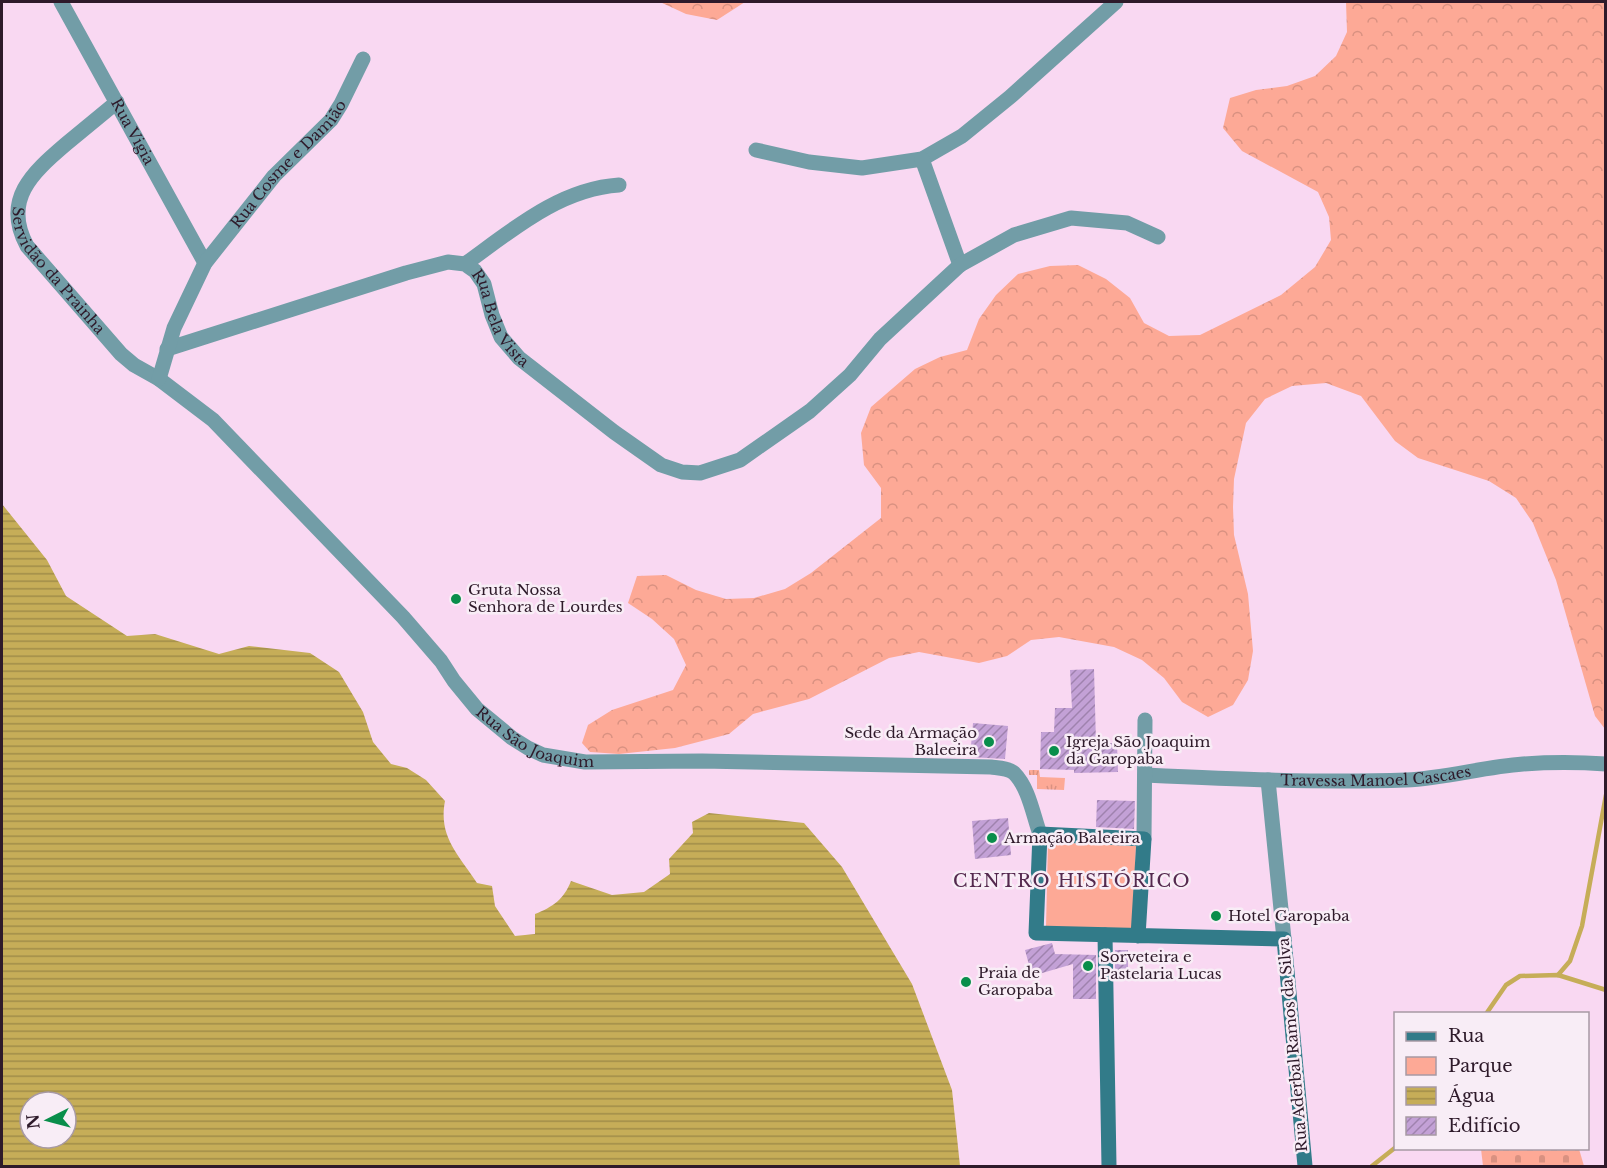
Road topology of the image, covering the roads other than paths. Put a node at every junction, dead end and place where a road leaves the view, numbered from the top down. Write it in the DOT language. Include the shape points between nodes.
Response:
graph roads {
  1 [pos="61,2"];
  2 [pos="1116,2"];
  3 [pos="363,58"];
  4 [pos="117,102"];
  5 [pos="756,150"];
  6 [pos="922,159"];
  7 [pos="619,185"];
  8 [pos="1158,237"];
  9 [pos="206,263"];
  10 [pos="465,264"];
  11 [pos="960,265"];
  12 [pos="167,349"];
  13 [pos="159,379"];
  14 [pos="1145,720"];
  15 [pos="1605,764"];
  16 [pos="1145,775"];
  17 [pos="1269,780"];
  18 [pos="1040,834"];
  19 [pos="1144,839"];
  20 [pos="1105,935"];
  21 [pos="1138,936"];
  22 [pos="1284,939"];
  23 [pos="1109,1167"];
  24 [pos="1305,1167"];
  1 -- 4 [label="street, Rua Vigia"];
  2 -- 6 [label="street" via="962,136"];
  3 -- 9 [label="street, Rua Cosme e Damião" via="331,120 274,176"];
  4 -- 9 [label="street, Rua Vigia"];
  4 -- 13 [label="street, Servidão da Prainha" via="28,180 21,194 20,232 27,246 121,354"];
  5 -- 6 [label="street" via="862,168"];
  6 -- 11 [label="street"];
  7 -- 10 [label="street" via="562,199"];
  8 -- 11 [label="street, Rua Bela Vista" via="1127,223 1071,218 1014,235"];
  9 -- 12 [label="street"];
  10 -- 11 [label="street, Rua Bela Vista" via="484,284 501,336 519,358 661,465 682,472 700,472 740,460 810,411"];
  10 -- 12 [label="street, Rua Bela Vista" via="448,262 406,273"];
  12 -- 13 [label="street"];
  13 -- 18 [label="street, Rua São Joaquim" via="213,420 403,617 477,709 528,748 543,755 585,762 1007,769 1025,791"];
  14 -- 16 [label="street"];
  15 -- 17 [label="street, Travessa Manoel Cascaes" via="1523,764 1406,780"];
  16 -- 17 [label="street, Travessa Manoel Cascaes"];
  16 -- 19 [label="street"];
  17 -- 22 [label="street, Rua Aderbal Ramos da Silva"];
  18 -- 19 [label="street"];
  18 -- 20 [label="street, Rua São Joaquim" via="1036,933"];
  19 -- 21 [label="street"];
  20 -- 21 [label="street"];
  20 -- 23 [label="street"];
  21 -- 22 [label="street"];
  22 -- 24 [label="street, Rua Aderbal Ramos da Silva"];
}
